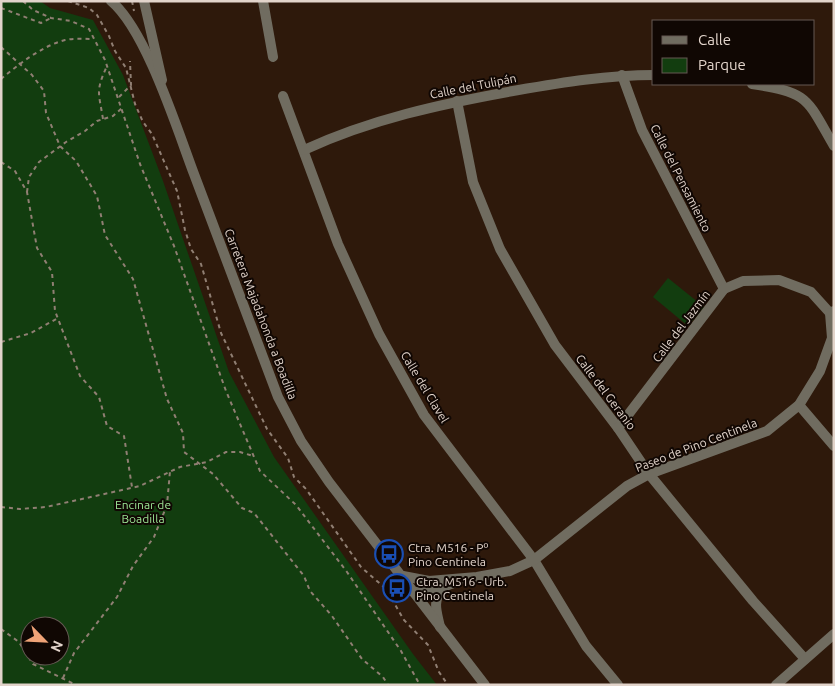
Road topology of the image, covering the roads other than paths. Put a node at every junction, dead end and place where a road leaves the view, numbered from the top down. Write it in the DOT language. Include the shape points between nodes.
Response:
graph roads {
  1 [pos="111,1"];
  2 [pos="144,1"];
  3 [pos="263,1"];
  4 [pos="273,57"];
  5 [pos="622,75"];
  6 [pos="652,75"];
  7 [pos="759,85"];
  8 [pos="283,96"];
  9 [pos="457,101"];
  10 [pos="167,105"];
  11 [pos="834,146"];
  12 [pos="304,150"];
  13 [pos="724,289"];
  14 [pos="832,312"];
  15 [pos="799,405"];
  16 [pos="618,428"];
  17 [pos="834,446"];
  18 [pos="649,474"];
  19 [pos="534,560"];
  20 [pos="403,576"];
  21 [pos="464,578"];
  22 [pos="442,589"];
  23 [pos="413,592"];
  24 [pos="440,628"];
  25 [pos="834,634"];
  26 [pos="805,659"];
  27 [pos="485,685"];
  28 [pos="618,685"];
  29 [pos="776,685"];
  1 -- 10 [label="street, Carretera Majadahonda a Boadilla" via="122,11 142,46"];
  2 -- 10 [label="street, Carretera Majadahonda a Boadilla"];
  3 -- 4 [label="street"];
  5 -- 6 [label="street, Calle del Tulipán"];
  5 -- 9 [label="street, Calle del Tulipán"];
  5 -- 13 [label="street, Calle del Pensamiento" via="642,130"];
  7 -- 11 [label="street" via="786,89 803,98 813,108"];
  8 -- 12 [label="street, Calle del Clavel"];
  9 -- 12 [label="street, Calle del Tulipán" via="339,134"];
  9 -- 16 [label="street, Calle del Geranio" via="474,182 500,249 556,345"];
  10 -- 20 [label="street, Carretera Majadahonda a Boadilla" via="278,397 328,482"];
  12 -- 19 [label="street, Calle del Clavel" via="338,244 379,334 419,407"];
  13 -- 14 [label="street, Calle del Jazmín" via="743,281 779,280 811,292"];
  13 -- 16 [label="street, Calle del Jazmín"];
  14 -- 15 [label="street, Paseo de Pino Centinela" via="832,338 820,371"];
  15 -- 17 [label="street"];
  15 -- 18 [label="street, Paseo de Pino Centinela" via="767,431"];
  16 -- 18 [label="street, Calle del Geranio"];
  18 -- 19 [label="street, Paseo de Pino Centinela" via="627,486"];
  18 -- 26 [label="street, Calle del Geranio"];
  19 -- 21 [label="street, Paseo de Pino Centinela" via="510,571"];
  19 -- 28 [label="street, Calle del Clavel" via="586,646"];
  20 -- 21 [label="street" via="429,581"];
  20 -- 23 [label="street, Carretera Majadahonda a Boadilla"];
  21 -- 22 [label="street"];
  22 -- 23 [label="street"];
  22 -- 24 [label="street" via="436,596 435,606"];
  23 -- 24 [label="street, Carretera Majadahonda a Boadilla"];
  24 -- 27 [label="street, Carretera Majadahonda a Boadilla"];
  25 -- 26 [label="street"];
  26 -- 29 [label="street"];
}
